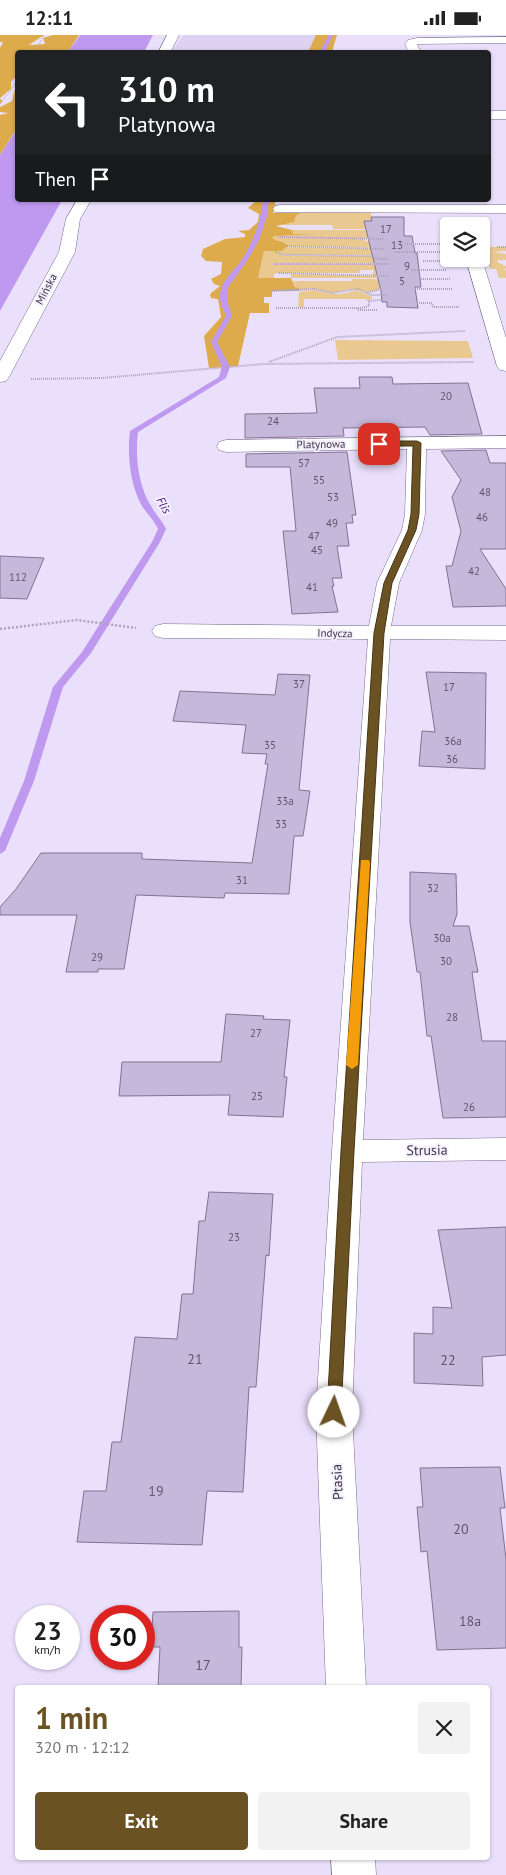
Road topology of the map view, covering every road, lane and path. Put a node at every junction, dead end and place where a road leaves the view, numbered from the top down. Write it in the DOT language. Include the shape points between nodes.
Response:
graph roads {
  1 [pos="44,35"];
  2 [pos="174,35"];
  3 [pos="506,40"];
  4 [pos="413,49"];
  5 [pos="36,50"];
  6 [pos="166,50"];
  7 [pos="15,85"];
  8 [pos="0,105"];
  9 [pos="491,115"];
  10 [pos="506,115"];
  11 [pos="83,202"];
  12 [pos="459,205"];
  13 [pos="280,209"];
  14 [pos="506,209"];
  15 [pos="278,237"];
  16 [pos="384,240"];
  17 [pos="405,244"];
  18 [pos="440,244"];
  19 [pos="287,246"];
  20 [pos="385,249"];
  21 [pos="275,252"];
  22 [pos="395,252"];
  23 [pos="440,252"];
  24 [pos="389,259"];
  25 [pos="423,261"];
  26 [pos="440,261"];
  27 [pos="274,264"];
  28 [pos="390,264"];
  29 [pos="476,267"];
  30 [pos="411,270"];
  31 [pos="447,270"];
  32 [pos="279,273"];
  33 [pos="389,276"];
  34 [pos="419,279"];
  35 [pos="457,279"];
  36 [pos="381,289"];
  37 [pos="415,289"];
  38 [pos="460,289"];
  39 [pos="272,291"];
  40 [pos="366,293"];
  41 [pos="386,295"];
  42 [pos="381,300"];
  43 [pos="417,303"];
  44 [pos="276,307"];
  45 [pos="463,307"];
  46 [pos="358,308"];
  47 [pos="378,310"];
  48 [pos="496,331"];
  49 [pos="264,363"];
  50 [pos="505,364"];
  51 [pos="0,377"];
  52 [pos="27,379"];
  53 [pos="506,442"];
  54 [pos="417,443"];
  55 [pos="226,446"];
  56 [pos="112,626"];
  57 [pos="0,629"];
  58 [pos="163,631"];
  59 [pos="379,633"];
  60 [pos="506,633"];
  61 [pos="506,1149"];
  62 [pos="347,1151"];
  63 [pos="346,1685"];
  64 [pos="353,1860"];
  65 [pos="354,1875"];
  1 -- 5 [label="path"];
  2 -- 6 [label="street"];
  3 -- 4 [label="street" via="429,40 412,42"];
  7 -- 8 [label="path"];
  9 -- 10 [label="street"];
  11 -- 51 [label="street, Mińska" via="73,219 67,252"];
  12 -- 13 [label="street"];
  12 -- 14 [label="street"];
  15 -- 16 [label="path"];
  17 -- 18 [label="path"];
  19 -- 20 [label="path"];
  21 -- 24 [label="path"];
  22 -- 23 [label="path"];
  25 -- 26 [label="path"];
  27 -- 28 [label="path"];
  29 -- 48 [label="street"];
  30 -- 31 [label="path"];
  32 -- 33 [label="path"];
  34 -- 35 [label="path"];
  36 -- 40 [label="path"];
  37 -- 38 [label="path"];
  39 -- 40 [label="path" via="314,289 332,293 358,289"];
  40 -- 41 [label="path"];
  42 -- 46 [label="path" via="369,301 369,306"];
  43 -- 45 [label="path" via="432,303 433,307"];
  44 -- 46 [label="path"];
  46 -- 47 [label="path"];
  48 -- 49 [label="path" via="337,337"];
  48 -- 50 [label="street"];
  49 -- 50 [label="path"];
  49 -- 52 [label="path" via="102,378"];
  53 -- 54 [label="street, Platynowa"];
  54 -- 55 [label="street, Platynowa"];
  54 -- 59 [label="street, Ptasia" via="412,530 388,583"];
  56 -- 57 [label="path" via="77,620"];
  58 -- 59 [label="street, Indycza"];
  59 -- 60 [label="street, Indycza"];
  59 -- 62 [label="street, Ptasia"];
  61 -- 62 [label="street, Strusia"];
  62 -- 63 [label="street, Ptasia" via="334,1412"];
  64 -- 65 [label="street"];
}
